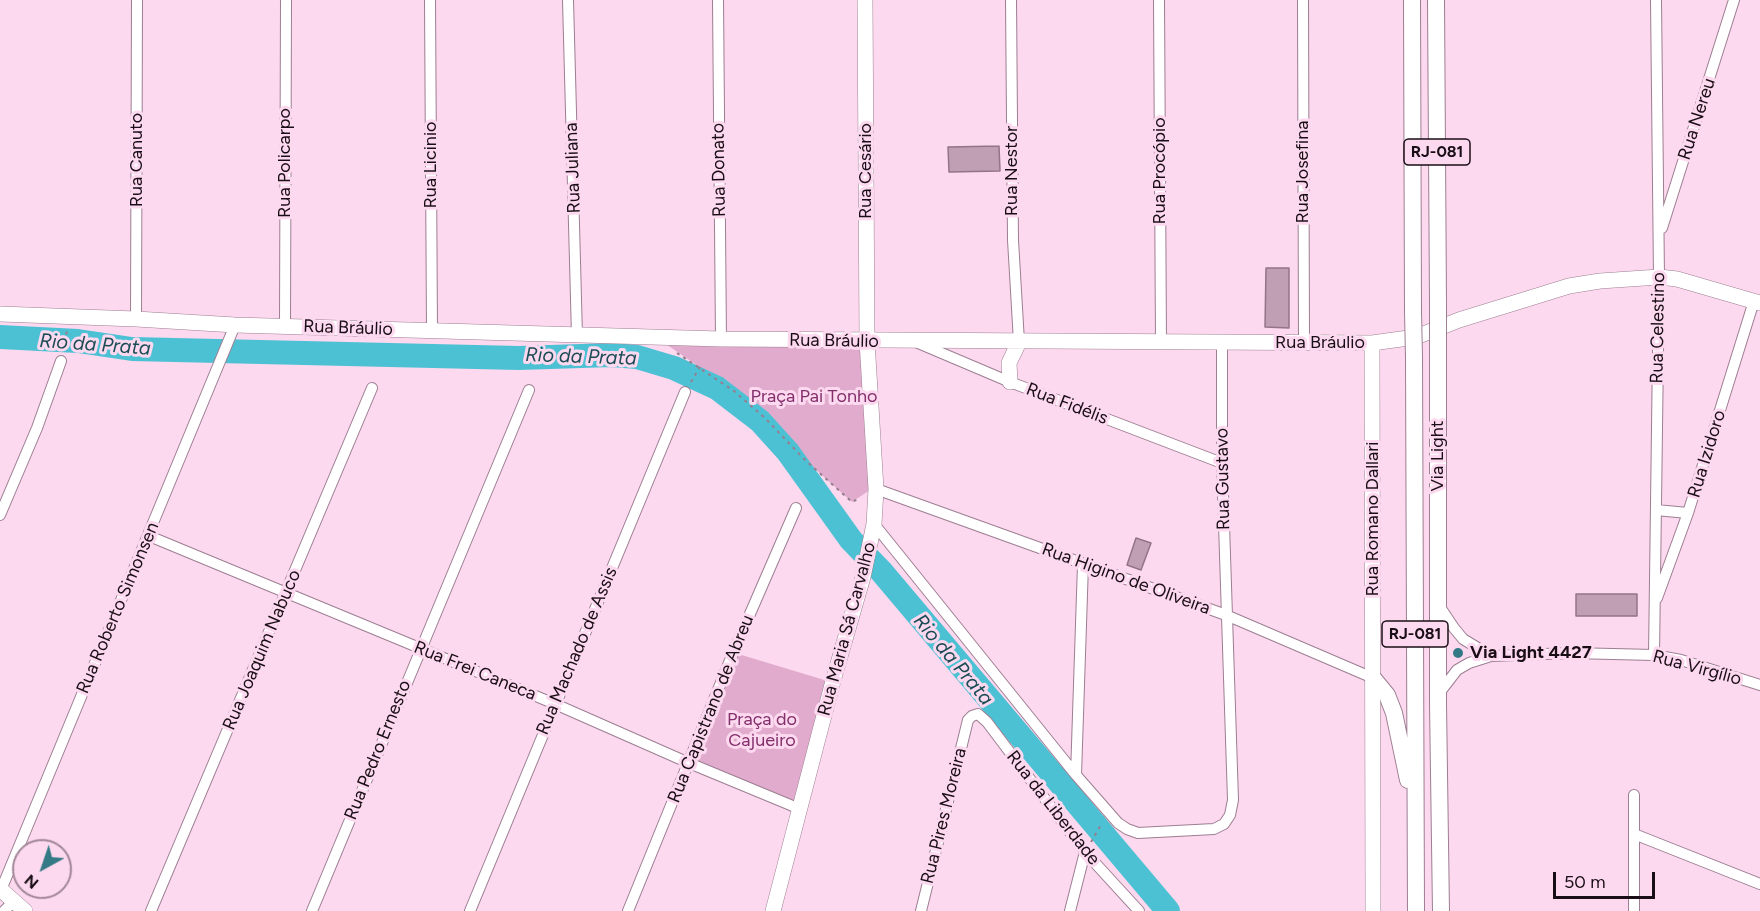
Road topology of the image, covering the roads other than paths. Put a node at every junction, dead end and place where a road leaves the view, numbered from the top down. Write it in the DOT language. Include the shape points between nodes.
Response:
graph roads {
  1 [pos="137,0"];
  2 [pos="286,0"];
  3 [pos="430,0"];
  4 [pos="568,0"];
  5 [pos="718,0"];
  6 [pos="865,0"];
  7 [pos="1011,0"];
  8 [pos="1158,0"];
  9 [pos="1303,0"];
  10 [pos="1412,0"];
  11 [pos="1436,0"];
  12 [pos="1656,0"];
  13 [pos="1734,0"];
  14 [pos="1659,238"];
  15 [pos="1659,277"];
  16 [pos="1757,302"];
  17 [pos="0,314"];
  18 [pos="136,319"];
  19 [pos="235,325"];
  20 [pos="285,326"];
  21 [pos="432,330"];
  22 [pos="577,336"];
  23 [pos="721,339"];
  24 [pos="867,341"];
  25 [pos="915,341"];
  26 [pos="1019,342"];
  27 [pos="1161,343"];
  28 [pos="1304,343"];
  29 [pos="1372,343"];
  30 [pos="1222,344"];
  31 [pos="62,358"];
  32 [pos="1010,382"];
  33 [pos="372,388"];
  34 [pos="530,390"];
  35 [pos="686,390"];
  36 [pos="1222,463"];
  37 [pos="876,489"];
  38 [pos="796,508"];
  39 [pos="1656,510"];
  40 [pos="1688,513"];
  41 [pos="0,515"];
  42 [pos="874,524"];
  43 [pos="149,536"];
  44 [pos="1083,564"];
  45 [pos="287,592"];
  46 [pos="1654,605"];
  47 [pos="1439,607"];
  48 [pos="1226,615"];
  49 [pos="419,649"];
  50 [pos="1654,655"];
  51 [pos="1491,656"];
  52 [pos="1373,678"];
  53 [pos="1760,685"];
  54 [pos="1439,694"];
  55 [pos="555,704"];
  56 [pos="968,720"];
  57 [pos="688,763"];
  58 [pos="1076,775"];
  59 [pos="1634,795"];
  60 [pos="800,809"];
  61 [pos="1416,818"];
  62 [pos="1634,834"];
  63 [pos="1087,849"];
  64 [pos="1760,884"];
  65 [pos="0,890"];
  66 [pos="14,908"];
  67 [pos="152,911"];
  68 [pos="312,911"];
  69 [pos="470,911"];
  70 [pos="628,911"];
  71 [pos="773,911"];
  72 [pos="921,911"];
  73 [pos="1070,911"];
  74 [pos="1139,911"];
  75 [pos="1373,911"];
  76 [pos="1416,911"];
  77 [pos="1441,911"];
  78 [pos="1635,911"];
  1 -- 18 [label="street, Rua Canuto"];
  2 -- 20 [label="street, Rua Policarpo"];
  3 -- 21 [label="street, Rua Licinio"];
  4 -- 22 [label="street, Rua Juliana"];
  5 -- 23 [label="street, Rua Donato"];
  6 -- 24 [label="street, Rua Cesário"];
  7 -- 26 [label="street, Rua Nestor" via="1012,240"];
  8 -- 27 [label="street, Rua Procópio"];
  9 -- 28 [label="street, Rua Josefina"];
  10 -- 61 [label="main road, Via Light / RJ-081, bridge"];
  11 -- 47 [label="main road, Via Light / RJ-081, bridge"];
  12 -- 14 [label="street, Rua Celestino"];
  13 -- 14 [label="street, Rua Nereu"];
  14 -- 15 [label="street, Rua Celestino"];
  15 -- 16 [label="street, Rua Bráulio" via="1700,284"];
  15 -- 29 [label="street, Rua Bráulio" via="1569,286 1416,337"];
  15 -- 39 [label="street, Rua Celestino"];
  16 -- 40 [label="street, Rua Izidoro"];
  17 -- 18 [label="street, Rua Bráulio"];
  18 -- 19 [label="street, Rua Bráulio"];
  19 -- 20 [label="street, Rua Bráulio"];
  19 -- 43 [label="street, Rua Roberto Simonsen"];
  20 -- 21 [label="street, Rua Bráulio"];
  21 -- 22 [label="street, Rua Bráulio"];
  22 -- 23 [label="street, Rua Bráulio"];
  23 -- 24 [label="street, Rua Bráulio"];
  24 -- 25 [label="street, Rua Bráulio"];
  24 -- 37 [label="street, Rua Maria Sá Carvalho"];
  25 -- 26 [label="street, Rua Bráulio"];
  25 -- 32 [label="street, Rua Fidélis"];
  26 -- 27 [label="street, Rua Bráulio"];
  26 -- 32 [label="street" via="1009,363"];
  27 -- 30 [label="street, Rua Bráulio"];
  28 -- 29 [label="street, Rua Bráulio"];
  28 -- 30 [label="street, Rua Bráulio"];
  29 -- 52 [label="street, Rua Romano Dallari"];
  30 -- 36 [label="street, Rua Gustavo"];
  31 -- 41 [label="street"];
  32 -- 36 [label="street, Rua Fidélis"];
  33 -- 45 [label="street, Rua Joaquim Nabuco"];
  34 -- 49 [label="street, Rua Pedro Ernesto"];
  35 -- 55 [label="street, Rua Machado de Assis"];
  36 -- 48 [label="street, Rua Gustavo"];
  37 -- 42 [label="street, Rua Maria Sá Carvalho"];
  37 -- 44 [label="street, Rua Higino de Oliveira"];
  38 -- 57 [label="street, Rua Capistrano de Abreu"];
  39 -- 40 [label="street"];
  39 -- 46 [label="street, Rua Celestino"];
  40 -- 46 [label="street, Rua Izidoro"];
  42 -- 58 [label="street"];
  42 -- 60 [label="street, Rua Maria Sá Carvalho"];
  43 -- 45 [label="street, Rua Frei Caneca"];
  43 -- 65 [label="street, Rua Roberto Simonsen"];
  44 -- 48 [label="street, Rua Higino de Oliveira"];
  44 -- 58 [label="street"];
  45 -- 49 [label="street, Rua Frei Caneca"];
  45 -- 67 [label="street, Rua Joaquim Nabuco"];
  46 -- 50 [label="street, Rua Celestino"];
  47 -- 51 [label="street" via="1463,639"];
  47 -- 54 [label="main road, Via Light / RJ-081"];
  48 -- 52 [label="street, Rua Higino de Oliveira"];
  48 -- 58 [label="street, Rua Gustavo" via="1233,800 1224,824 1214,829 1138,833 1108,813"];
  49 -- 55 [label="street, Rua Frei Caneca"];
  49 -- 68 [label="street, Rua Pedro Ernesto"];
  50 -- 51 [label="street, Rua Virgílio"];
  50 -- 53 [label="street, Rua Virgílio"];
  51 -- 54 [label="street, Rua Virgílio" via="1457,670"];
  52 -- 61 [label="main road" via="1387,695 1394,713"];
  52 -- 75 [label="street, Rua Romano Dallari"];
  54 -- 77 [label="main road, Via Light / RJ-081"];
  55 -- 57 [label="street, Rua Frei Caneca"];
  55 -- 69 [label="street, Rua Machado de Assis"];
  56 -- 63 [label="street, Rua da Liberdade" via="978,714 987,722"];
  56 -- 72 [label="street, Rua Pires Moreira"];
  57 -- 60 [label="street, Rua Frei Caneca"];
  57 -- 70 [label="street, Rua Capistrano de Abreu"];
  59 -- 62 [label="street"];
  60 -- 71 [label="street, Rua Maria Sá Carvalho"];
  61 -- 76 [label="main road, Via Light / RJ-081"];
  62 -- 64 [label="street"];
  62 -- 78 [label="street"];
  63 -- 73 [label="street"];
  63 -- 74 [label="street, Rua da Liberdade"];
  65 -- 66 [label="street"];
}
